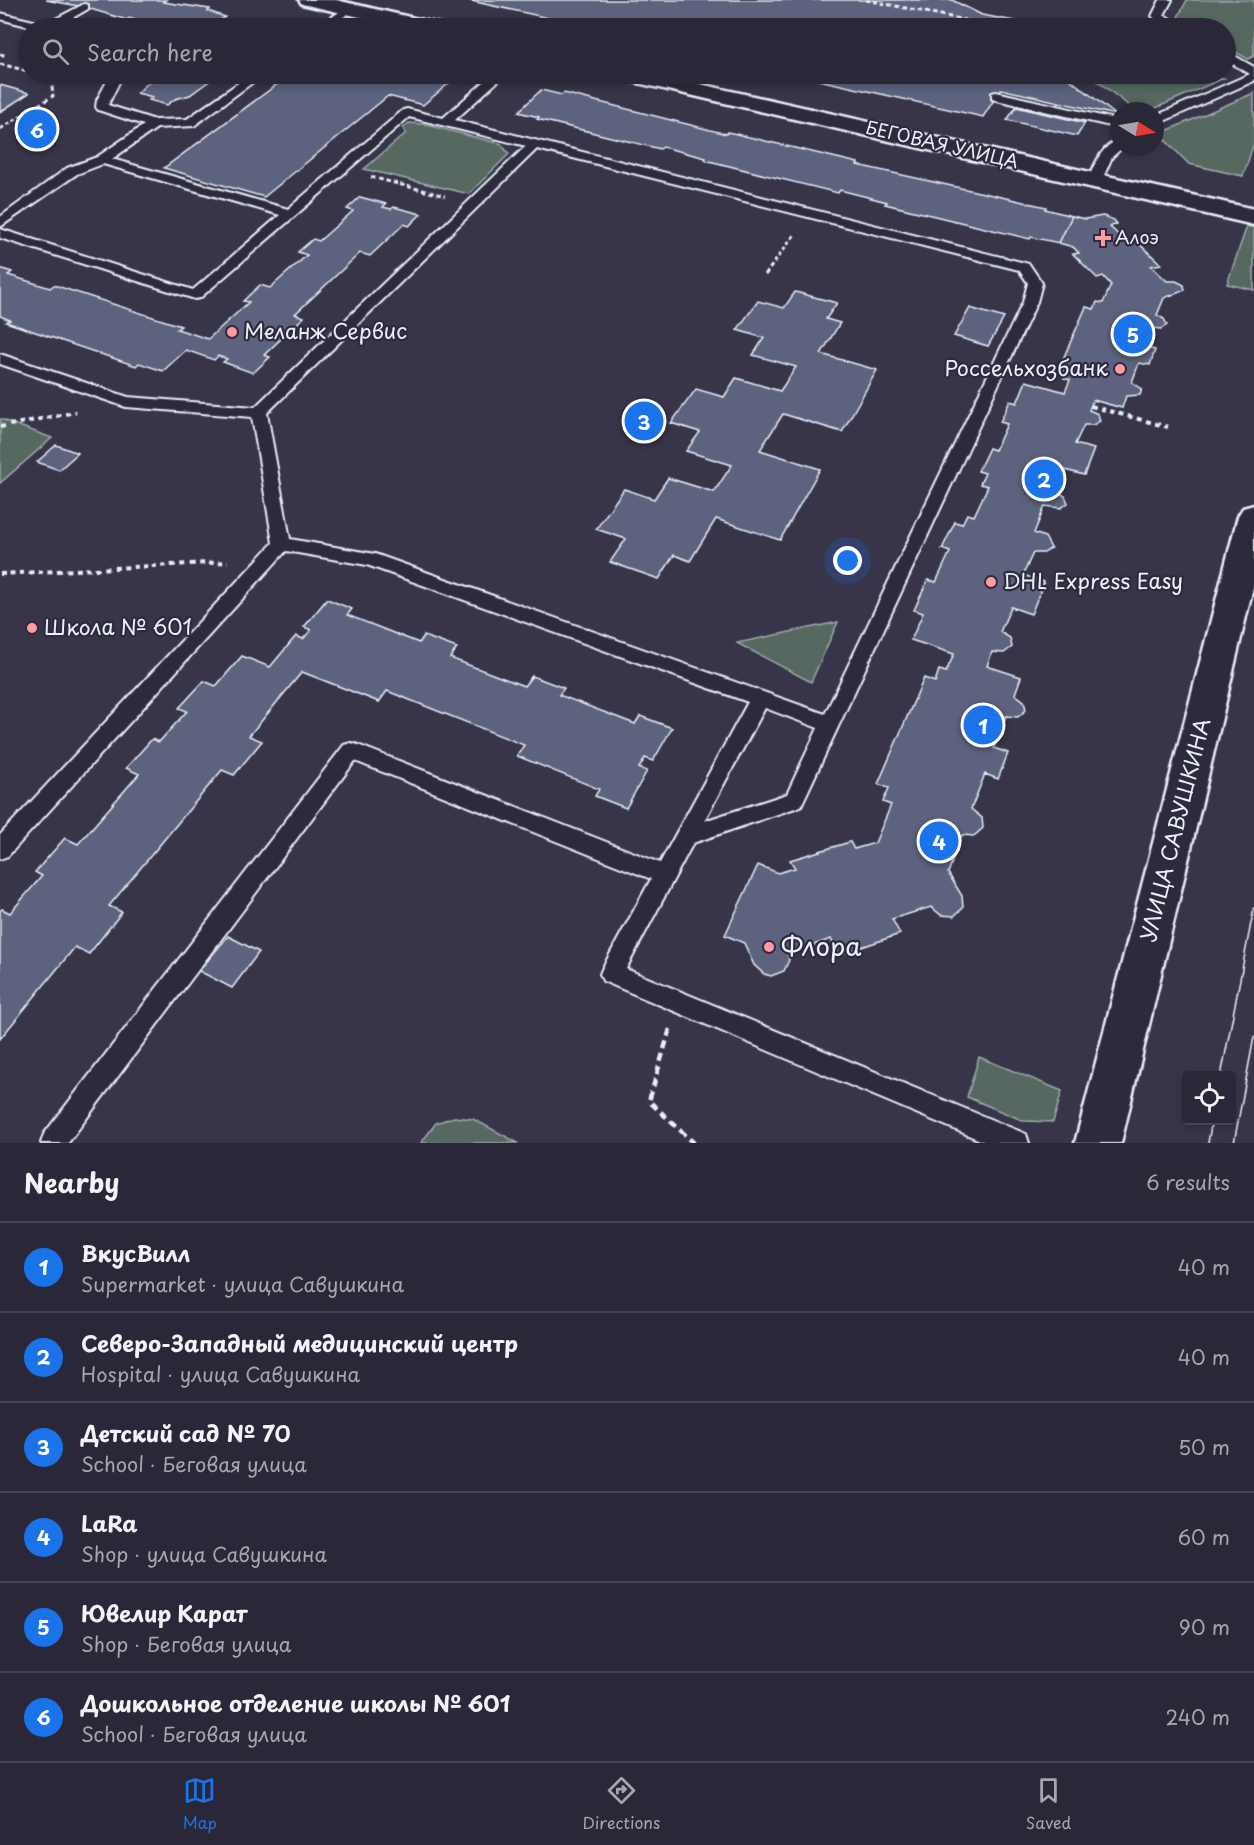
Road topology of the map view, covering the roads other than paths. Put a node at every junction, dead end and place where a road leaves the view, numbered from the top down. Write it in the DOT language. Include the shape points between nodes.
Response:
graph roads {
  1 [pos="309,0"];
  2 [pos="1166,0"];
  3 [pos="84,7"];
  4 [pos="348,9"];
  5 [pos="0,16"];
  6 [pos="65,18"];
  7 [pos="335,18"];
  8 [pos="388,18"];
  9 [pos="1162,18"];
  10 [pos="18,20"];
  11 [pos="1236,61"];
  12 [pos="1254,72"];
  13 [pos="1254,77"];
  14 [pos="112,84"];
  15 [pos="244,84"];
  16 [pos="489,84"];
  17 [pos="673,84"];
  18 [pos="996,96"];
  19 [pos="1164,117"];
  20 [pos="446,122"];
  21 [pos="1110,122"];
  22 [pos="154,124"];
  23 [pos="534,145"];
  24 [pos="1110,152"];
  25 [pos="102,160"];
  26 [pos="1095,180"];
  27 [pos="290,214"];
  28 [pos="1254,217"];
  29 [pos="0,222"];
  30 [pos="0,233"];
  31 [pos="0,359"];
  32 [pos="259,412"];
  33 [pos="1254,516"];
  34 [pos="282,544"];
  35 [pos="759,698"];
  36 [pos="830,724"];
  37 [pos="686,836"];
  38 [pos="0,850"];
  39 [pos="665,875"];
  40 [pos="53,1143"];
  41 [pos="1017,1143"];
  42 [pos="1098,1143"];
  1 -- 4 [label="street"];
  2 -- 9 [label="lane" via="1158,16"];
  3 -- 6 [label="lane"];
  4 -- 7 [label="lane"];
  4 -- 8 [label="street"];
  5 -- 10 [label="lane"];
  11 -- 12 [label="lane"];
  13 -- 19 [label="lane"];
  14 -- 22 [label="lane" via="102,107"];
  15 -- 22 [label="lane" via="190,123"];
  16 -- 20 [label="lane"];
  17 -- 26 [label="street, БЕГОВАЯ УЛИЦА"];
  18 -- 21 [label="lane"];
  20 -- 23 [label="lane"];
  20 -- 27 [label="lane" via="406,113"];
  22 -- 25 [label="lane"];
  23 -- 32 [label="lane"];
  23 -- 36 [label="lane" via="1024,267 1035,283 1030,302"];
  24 -- 26 [label="lane"];
  25 -- 27 [label="lane"];
  25 -- 29 [label="lane" via="72,171"];
  26 -- 28 [label="street, БЕГОВАЯ УЛИЦА"];
  27 -- 30 [label="lane" via="195,295"];
  31 -- 32 [label="lane" via="126,402"];
  32 -- 34 [label="lane"];
  33 -- 42 [label="street, УЛИЦА САВУШКИНА"];
  34 -- 35 [label="lane" via="369,559"];
  34 -- 38 [label="lane"];
  35 -- 36 [label="lane"];
  35 -- 37 [label="lane"];
  36 -- 37 [label="lane" via="794,800"];
  37 -- 39 [label="lane"];
  39 -- 40 [label="lane" via="351,751"];
  39 -- 41 [label="lane" via="611,974"];
}
